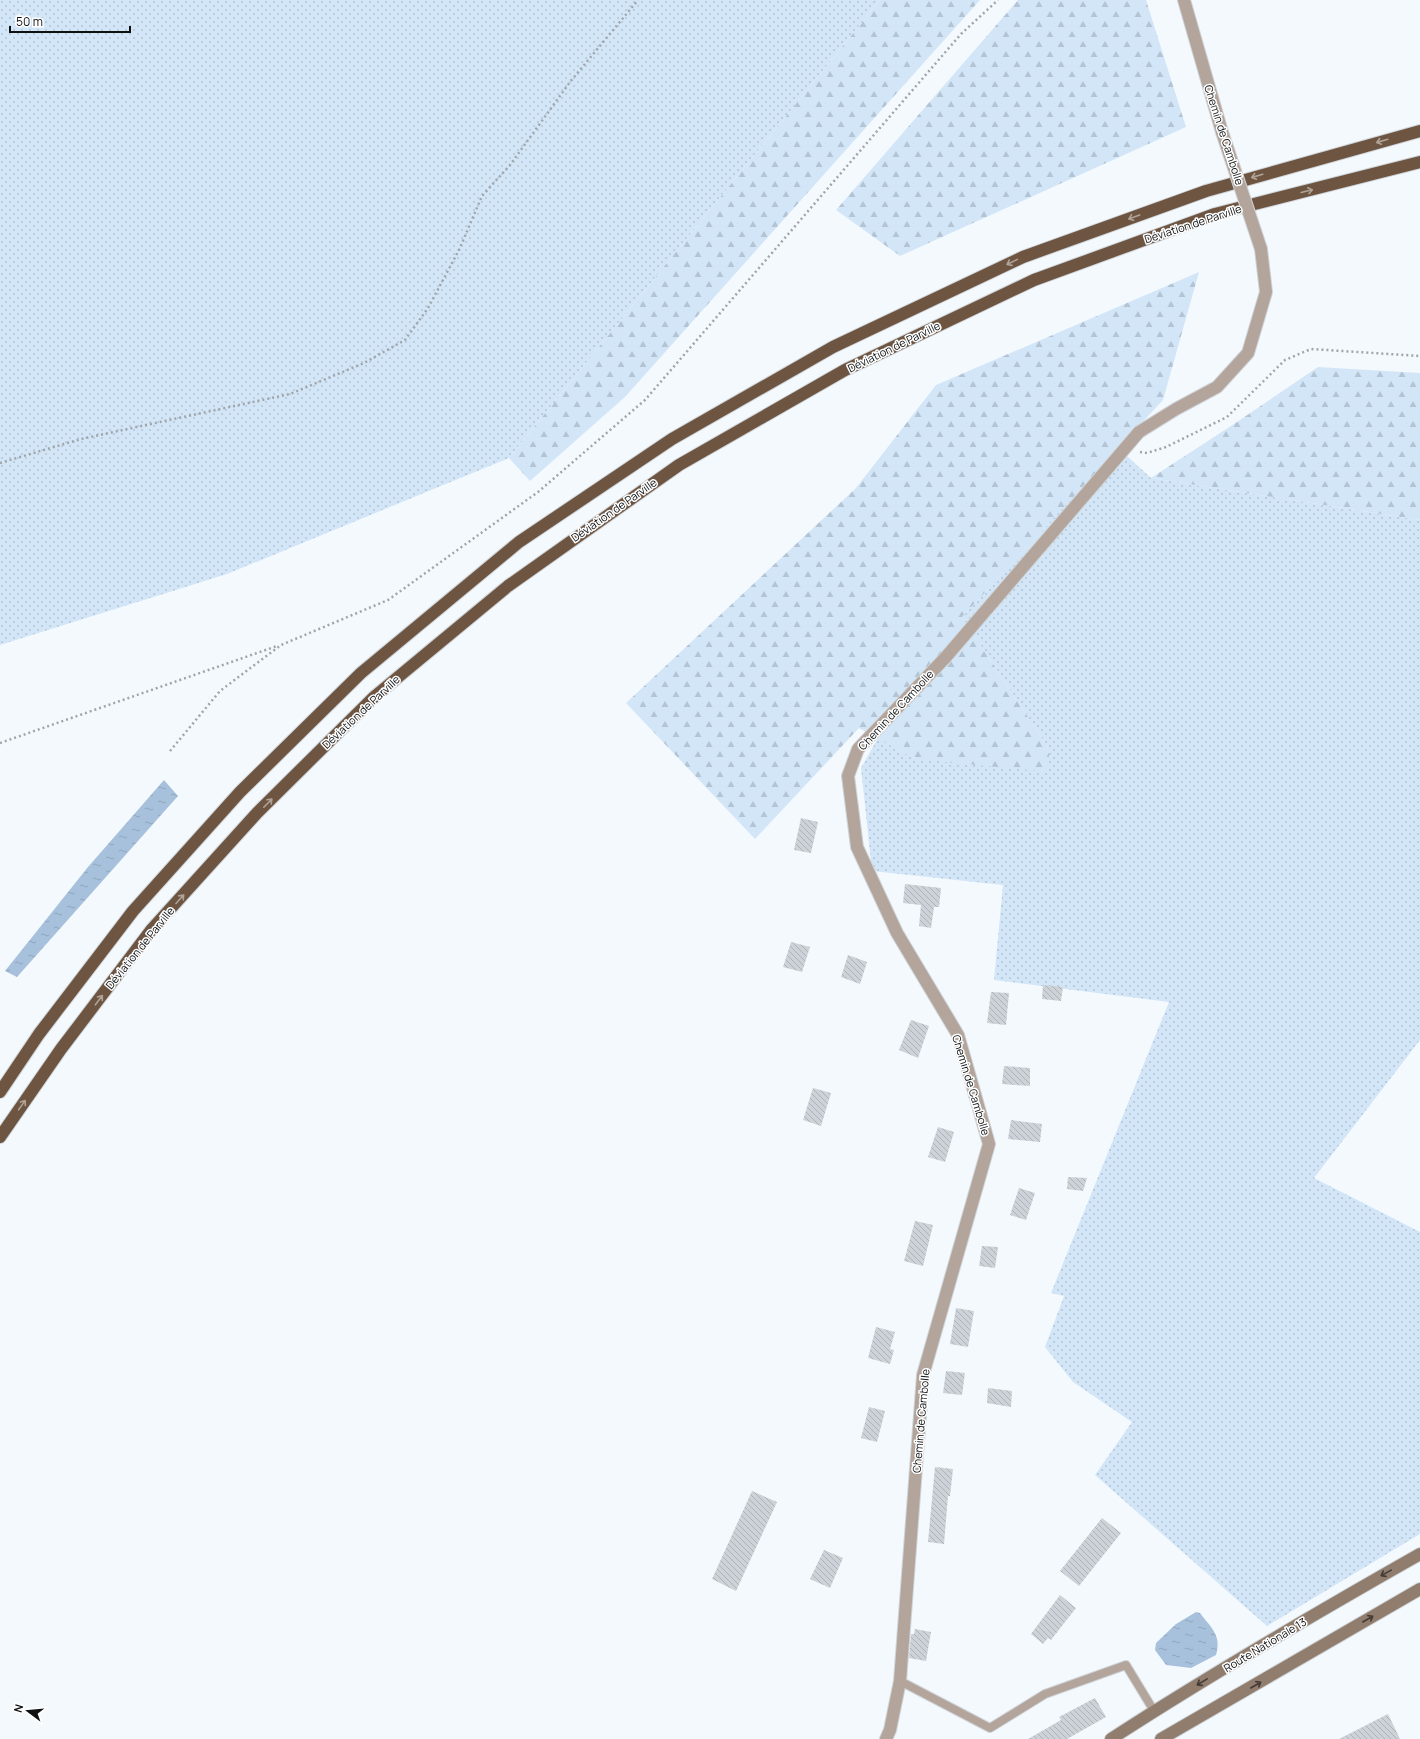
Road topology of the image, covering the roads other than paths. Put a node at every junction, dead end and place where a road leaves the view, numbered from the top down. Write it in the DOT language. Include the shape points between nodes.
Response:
graph roads {
  1 [pos="1184,0"];
  2 [pos="1420,131"];
  3 [pos="1420,162"];
  4 [pos="0,1092"];
  5 [pos="0,1137"];
  6 [pos="1420,1554"];
  7 [pos="1420,1589"];
  8 [pos="900,1681"];
  9 [pos="1154,1711"];
  10 [pos="886,1739"];
  11 [pos="1111,1739"];
  12 [pos="1161,1739"];
  1 -- 8 [label="street, Chemin de Cambolle, bridge" via="1222,132 1261,249 1266,292 1248,353 1217,387 1138,432 944,658 858,749 848,776 857,847 897,933 958,1035 989,1144 923,1375"];
  2 -- 4 [label="highway, one-way" via="1206,191 1023,257 833,347 672,439 525,538 361,673 240,792 133,911 39,1034"];
  5 -- 3 [label="highway, Déviation de Parville, one-way" via="61,1050 152,929 257,813 368,702 508,586 679,465 845,370 1034,280 1215,214"];
  6 -- 9 [label="main road, Route Nationale 13, one-way"];
  12 -- 7 [label="main road, one-way"];
  8 -- 9 [label="lane" via="990,1728 1045,1694 1126,1665"];
  8 -- 10 [label="street, Chemin de Cambolle"];
  9 -- 11 [label="main road, Route Nationale 13"];
}
